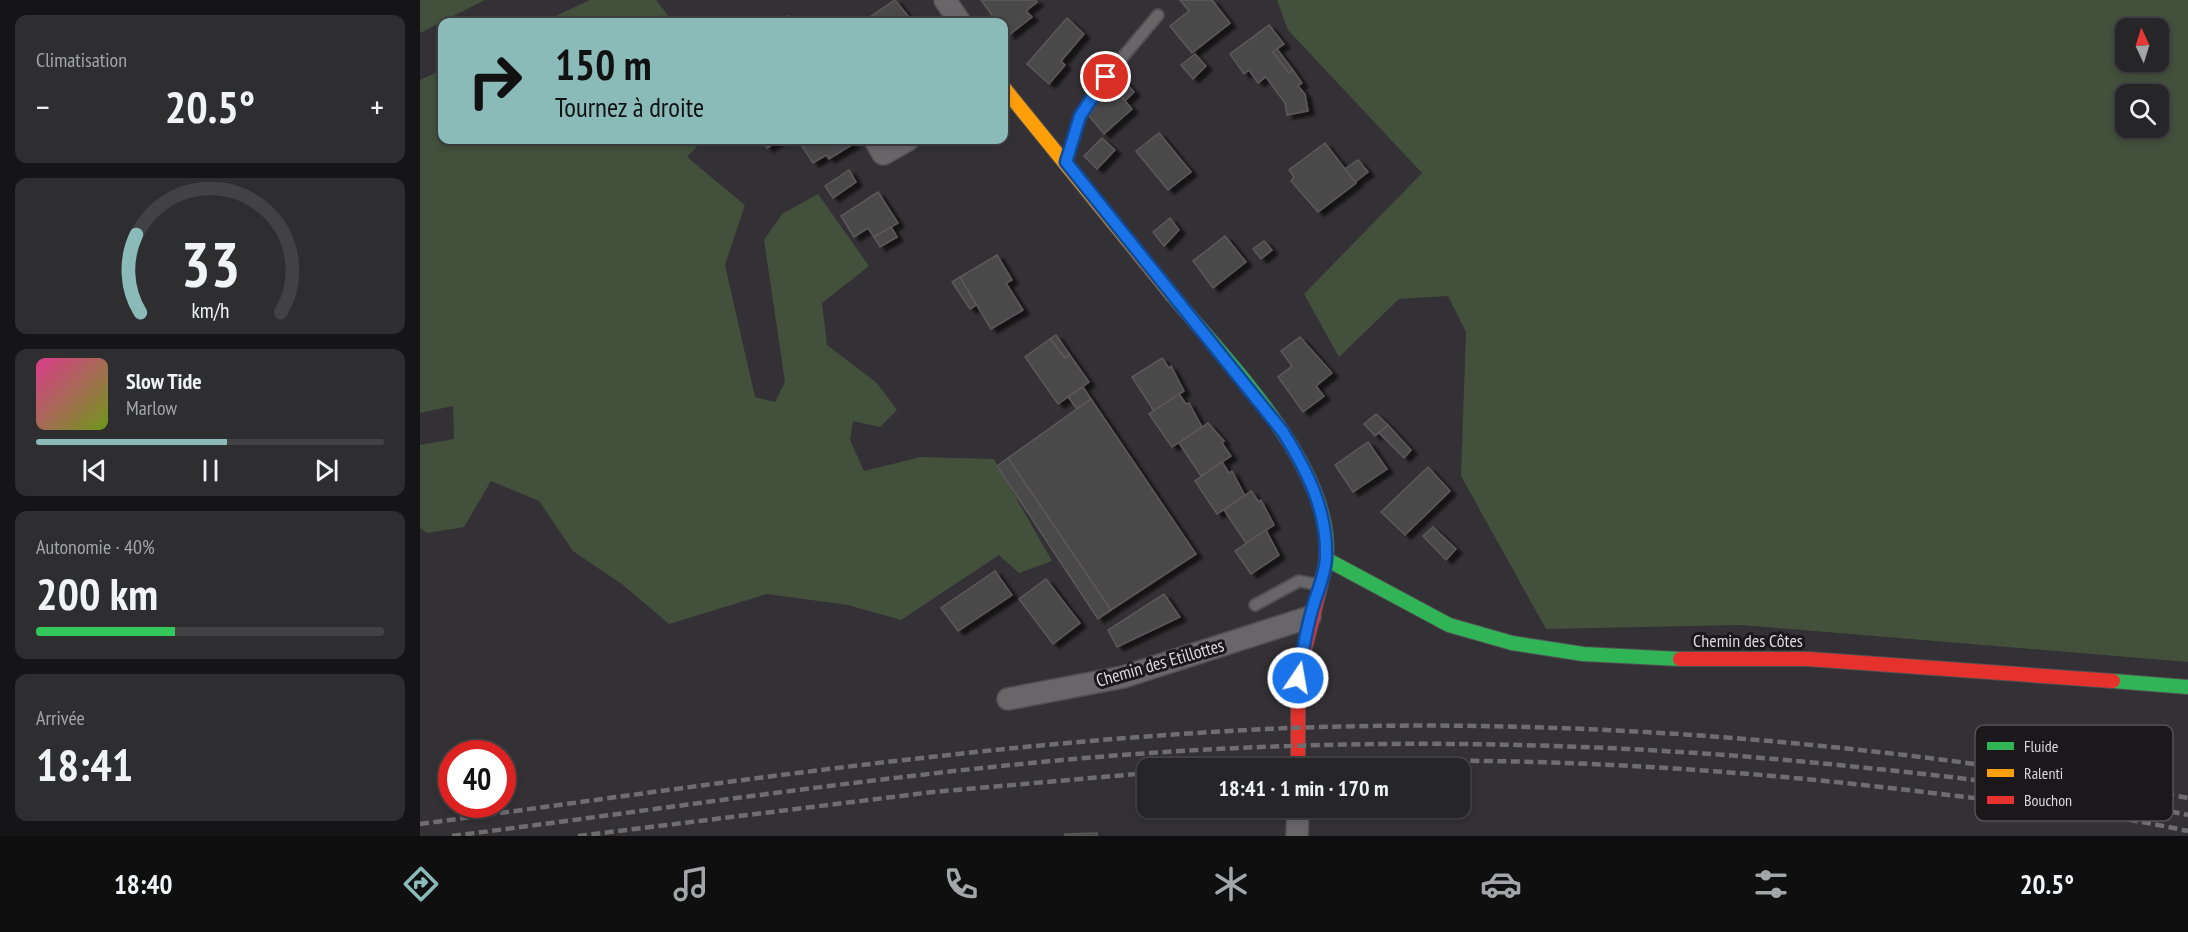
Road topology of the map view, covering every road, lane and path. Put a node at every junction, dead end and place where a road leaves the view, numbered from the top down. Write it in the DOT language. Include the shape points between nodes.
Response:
graph roads {
  1 [pos="945,0"];
  2 [pos="1158,15"];
  3 [pos="957,18"];
  4 [pos="1008,93"];
  5 [pos="877,144"];
  6 [pos="901,144"];
  7 [pos="1066,162"];
  8 [pos="1326,559"];
  9 [pos="1319,585"];
  10 [pos="1255,605"];
  11 [pos="1310,617"];
  12 [pos="2188,687"];
  13 [pos="1008,699"];
  14 [pos="1298,758"];
  15 [pos="1298,818"];
  16 [pos="1297,836"];
  1 -- 3 [label="street"];
  2 -- 7 [label="lane" via="1106,77 1080,116"];
  4 -- 7 [label="street"];
  5 -- 6 [label="street" via="883,154"];
  7 -- 8 [label="street" via="1283,432 1318,496"];
  8 -- 9 [label="street"];
  8 -- 12 [label="street, Chemin des Côtes" via="1449,625 1512,643 1583,654 1711,660 1808,659"];
  9 -- 10 [label="lane" via="1299,581"];
  9 -- 11 [label="street"];
  11 -- 13 [label="street, Chemin des Etillottes" via="1123,677"];
  11 -- 14 [label="street" via="1298,678"];
  15 -- 16 [label="street"];
}
